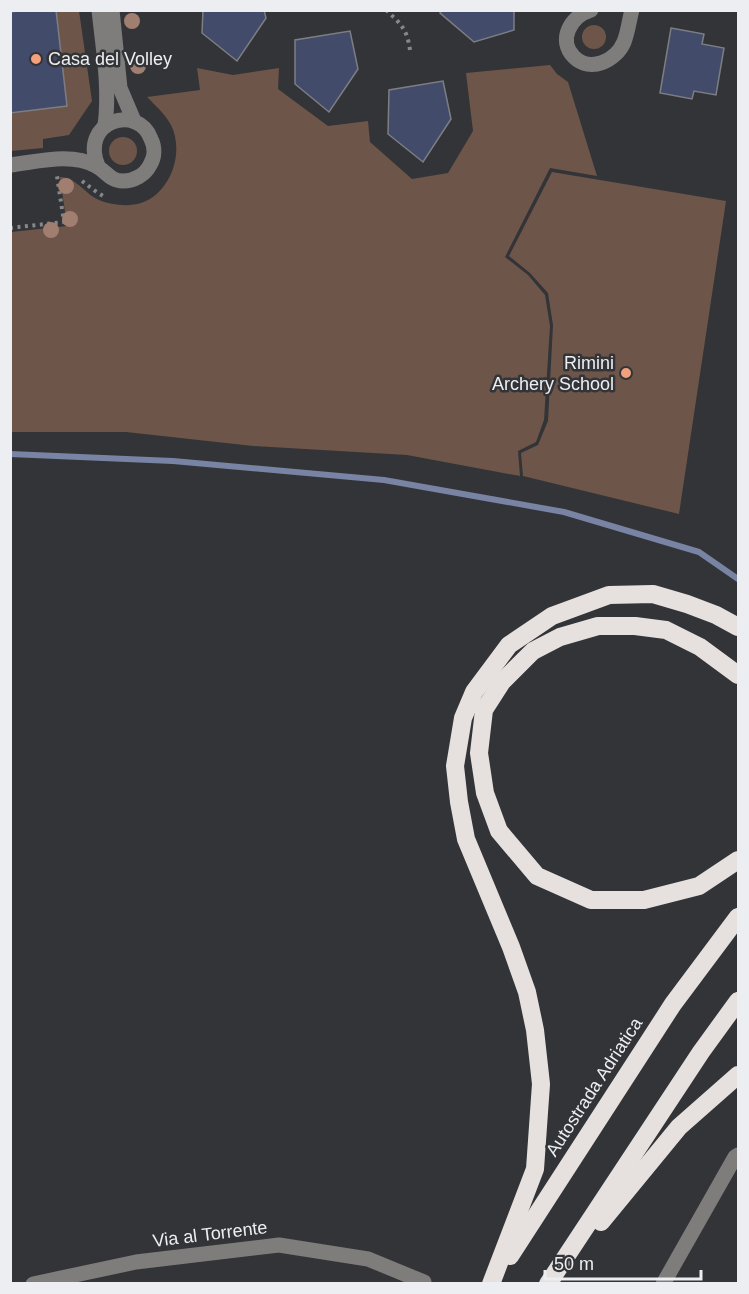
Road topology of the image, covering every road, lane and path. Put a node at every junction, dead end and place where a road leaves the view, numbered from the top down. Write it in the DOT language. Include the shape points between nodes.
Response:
graph roads {
  1 [pos="99,10"];
  2 [pos="112,10"];
  3 [pos="386,10"];
  4 [pos="591,10"];
  5 [pos="632,10"];
  6 [pos="410,50"];
  7 [pos="134,122"];
  8 [pos="105,126"];
  9 [pos="56,159"];
  10 [pos="10,165"];
  11 [pos="98,166"];
  12 [pos="10,228"];
  13 [pos="738,627"];
  14 [pos="738,675"];
  15 [pos="738,860"];
  16 [pos="738,917"];
  17 [pos="738,1001"];
  18 [pos="738,1075"];
  19 [pos="738,1155"];
  20 [pos="424,1282"];
  21 [pos="33,1284"];
  22 [pos="491,1284"];
  23 [pos="548,1284"];
  24 [pos="560,1284"];
  25 [pos="663,1284"];
  1 -- 8 [label="street" via="108,104"];
  2 -- 7 [label="street" via="120,88"];
  3 -- 6 [label="path" via="408,34"];
  4 -- 5 [label="street" via="576,17 566,39 573,56 590,64 599,64 617,53"];
  7 -- 8 [label="street" via="114,121"];
  7 -- 11 [label="street" via="150,135 154,145 150,165 134,179 124,181 104,174"];
  8 -- 11 [label="street" via="93,148"];
  9 -- 10 [label="street"];
  9 -- 11 [label="street"];
  9 -- 12 [label="path" via="64,222"];
  13 -- 22 [label="highway" via="697,607 653,594 609,595 552,616 509,645 474,692 463,718 454,766 466,839 527,992 541,1084 535,1169"];
  14 -- 15 [label="highway" via="700,647 666,630 598,626 560,637 533,651 501,682 484,710 478,753 485,793 499,831 537,876 591,900 644,900 699,886"];
  16 -- 22 [label="highway, Autostrada Adriatica" via="673,1004"];
  17 -- 23 [label="highway"];
  18 -- 24 [label="highway" via="679,1127 599,1224"];
  19 -- 25 [label="street"];
  20 -- 21 [label="street, Via al Torrente" via="368,1259 279,1245 136,1262"];
}
